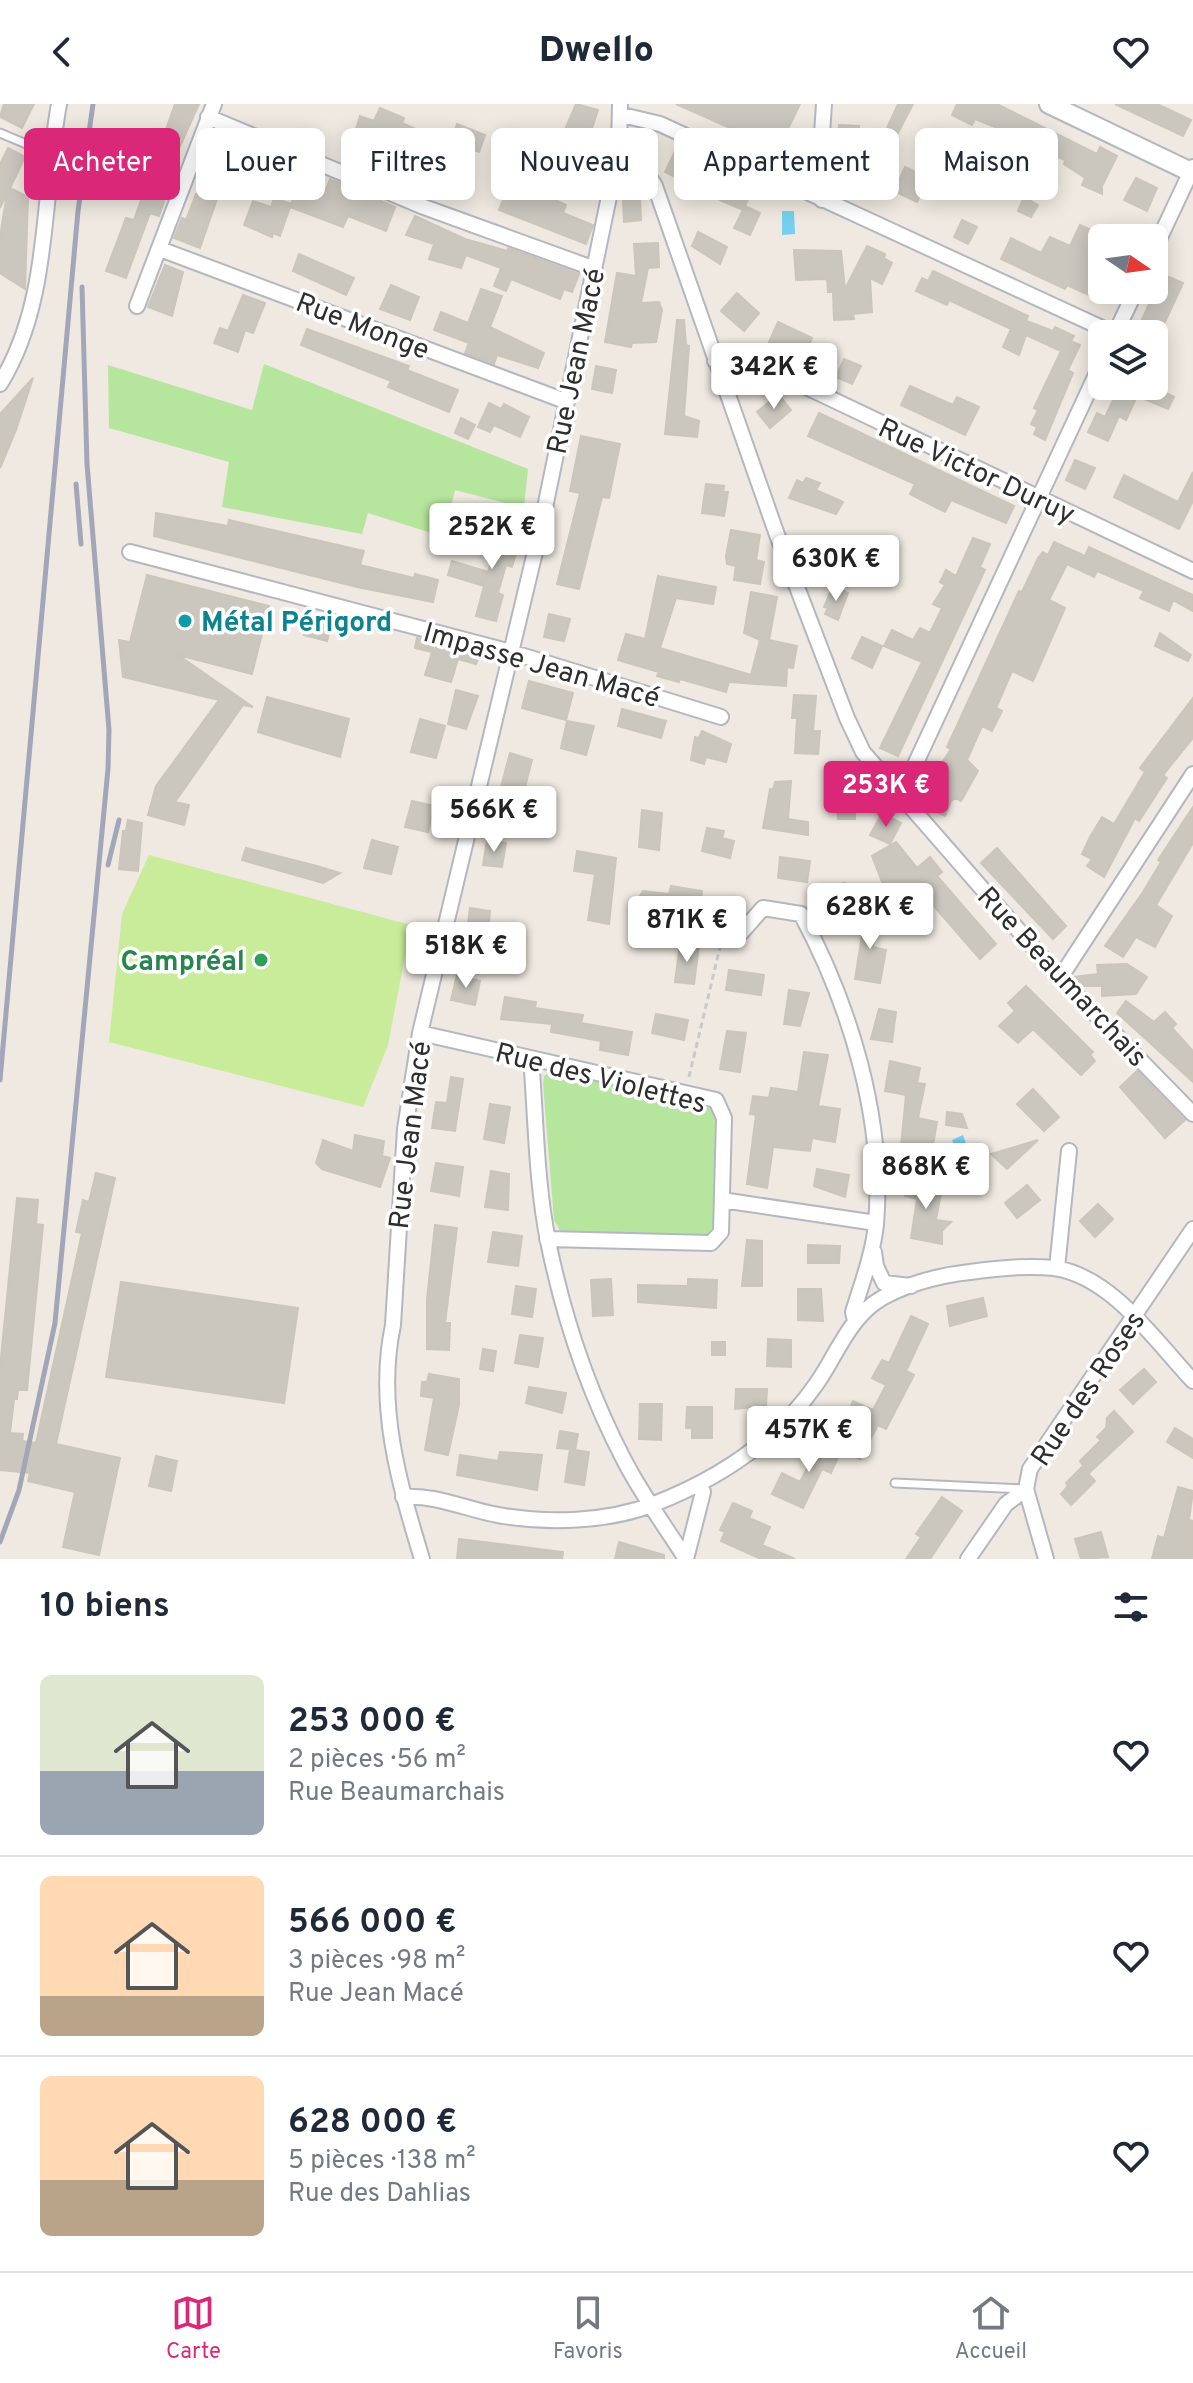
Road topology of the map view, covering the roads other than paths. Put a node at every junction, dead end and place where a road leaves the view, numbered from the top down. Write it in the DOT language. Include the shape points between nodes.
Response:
graph roads {
  1 [pos="59,104"];
  2 [pos="824,104"];
  3 [pos="1049,104"];
  4 [pos="1073,109"];
  5 [pos="211,110"];
  6 [pos="621,110"];
  7 [pos="55,128"];
  8 [pos="822,128"];
  9 [pos="674,131"];
  10 [pos="0,133"];
  11 [pos="24,143"];
  12 [pos="1192,171"];
  13 [pos="658,195"];
  14 [pos="45,200"];
  15 [pos="609,200"];
  16 [pos="822,200"];
  17 [pos="1167,224"];
  18 [pos="160,249"];
  19 [pos="595,269"];
  20 [pos="137,306"];
  21 [pos="1088,322"];
  22 [pos="715,361"];
  23 [pos="0,383"];
  24 [pos="1088,392"];
  25 [pos="565,401"];
  26 [pos="1039,497"];
  27 [pos="130,552"];
  28 [pos="1193,571"];
  29 [pos="511,652"];
  30 [pos="721,717"];
  31 [pos="1193,774"];
  32 [pos="900,797"];
  33 [pos="740,934"];
  34 [pos="1060,978"];
  35 [pos="420,1033"];
  36 [pos="531,1058"];
  37 [pos="1193,1114"];
  38 [pos="1069,1151"];
  39 [pos="722,1200"];
  40 [pos="876,1223"];
  41 [pos="1193,1229"];
  42 [pos="547,1239"];
  43 [pos="873,1243"];
  44 [pos="1057,1268"];
  45 [pos="915,1286"];
  46 [pos="860,1290"];
  47 [pos="874,1303"];
  48 [pos="1133,1317"];
  49 [pos="855,1321"];
  50 [pos="1193,1381"];
  51 [pos="895,1483"];
  52 [pos="700,1484"];
  53 [pos="1026,1489"];
  54 [pos="403,1497"];
  55 [pos="650,1506"];
  56 [pos="422,1559"];
  57 [pos="686,1559"];
  58 [pos="968,1559"];
  59 [pos="1046,1559"];
  1 -- 7 [label="street"];
  2 -- 8 [label="street"];
  3 -- 4 [label="main road"];
  4 -- 12 [label="main road"];
  5 -- 18 [label="street"];
  5 -- 19 [label="street" via="424,207"];
  6 -- 9 [label="street"];
  10 -- 11 [label="lane"];
  12 -- 17 [label="street"];
  13 -- 22 [label="street, Rue Beaumarchais"];
  14 -- 23 [label="street" via="33,306 21,346"];
  15 -- 19 [label="street, Rue Jean Macé"];
  16 -- 21 [label="street"];
  18 -- 20 [label="street"];
  18 -- 25 [label="street, Rue Monge"];
  19 -- 25 [label="street, Rue Jean Macé"];
  22 -- 26 [label="street, Rue Victor Duruy" via="758,364"];
  22 -- 32 [label="street, Rue Beaumarchais" via="847,718 863,752"];
  24 -- 26 [label="street"];
  25 -- 29 [label="street, Rue Jean Macé"];
  26 -- 28 [label="street, Rue Victor Duruy"];
  26 -- 32 [label="street"];
  27 -- 29 [label="street, Impasse Jean Macé"];
  29 -- 30 [label="street, Impasse Jean Macé"];
  29 -- 35 [label="street, Rue Jean Macé"];
  31 -- 34 [label="street"];
  32 -- 34 [label="street, Rue Beaumarchais"];
  33 -- 40 [label="street" via="763,908 801,914 818,946 853,1043 877,1148"];
  34 -- 37 [label="street, Rue Beaumarchais"];
  35 -- 36 [label="street, Rue des Violettes"];
  35 -- 54 [label="street, Rue Jean Macé" via="405,1129 393,1325 386,1355 388,1416"];
  36 -- 39 [label="street, Rue des Violettes" via="716,1100 724,1118"];
  36 -- 42 [label="street"];
  38 -- 44 [label="street"];
  39 -- 40 [label="street"];
  39 -- 42 [label="street, Rue des Violettes" via="721,1232 711,1243"];
  40 -- 43 [label="street"];
  41 -- 48 [label="street, Rue des Roses"];
  42 -- 55 [label="street" via="599,1405"];
  43 -- 45 [label="street" via="884,1283"];
  43 -- 46 [label="street"];
  44 -- 45 [label="street" via="995,1268"];
  44 -- 48 [label="street" via="1093,1283"];
  45 -- 47 [label="street"];
  46 -- 47 [label="street"];
  46 -- 49 [label="street"];
  47 -- 49 [label="street"];
  48 -- 50 [label="street"];
  48 -- 53 [label="street, Rue des Roses" via="1030,1469"];
  49 -- 52 [label="street" via="811,1392 778,1428"];
  51 -- 53 [label="lane"];
  52 -- 55 [label="street"];
  52 -- 57 [label="street" via="703,1492"];
  53 -- 58 [label="street" via="1006,1504"];
  53 -- 59 [label="street, Rue des Roses"];
  54 -- 55 [label="street" via="540,1520"];
  54 -- 56 [label="street, Rue Jean Macé"];
  55 -- 57 [label="street"];
}
